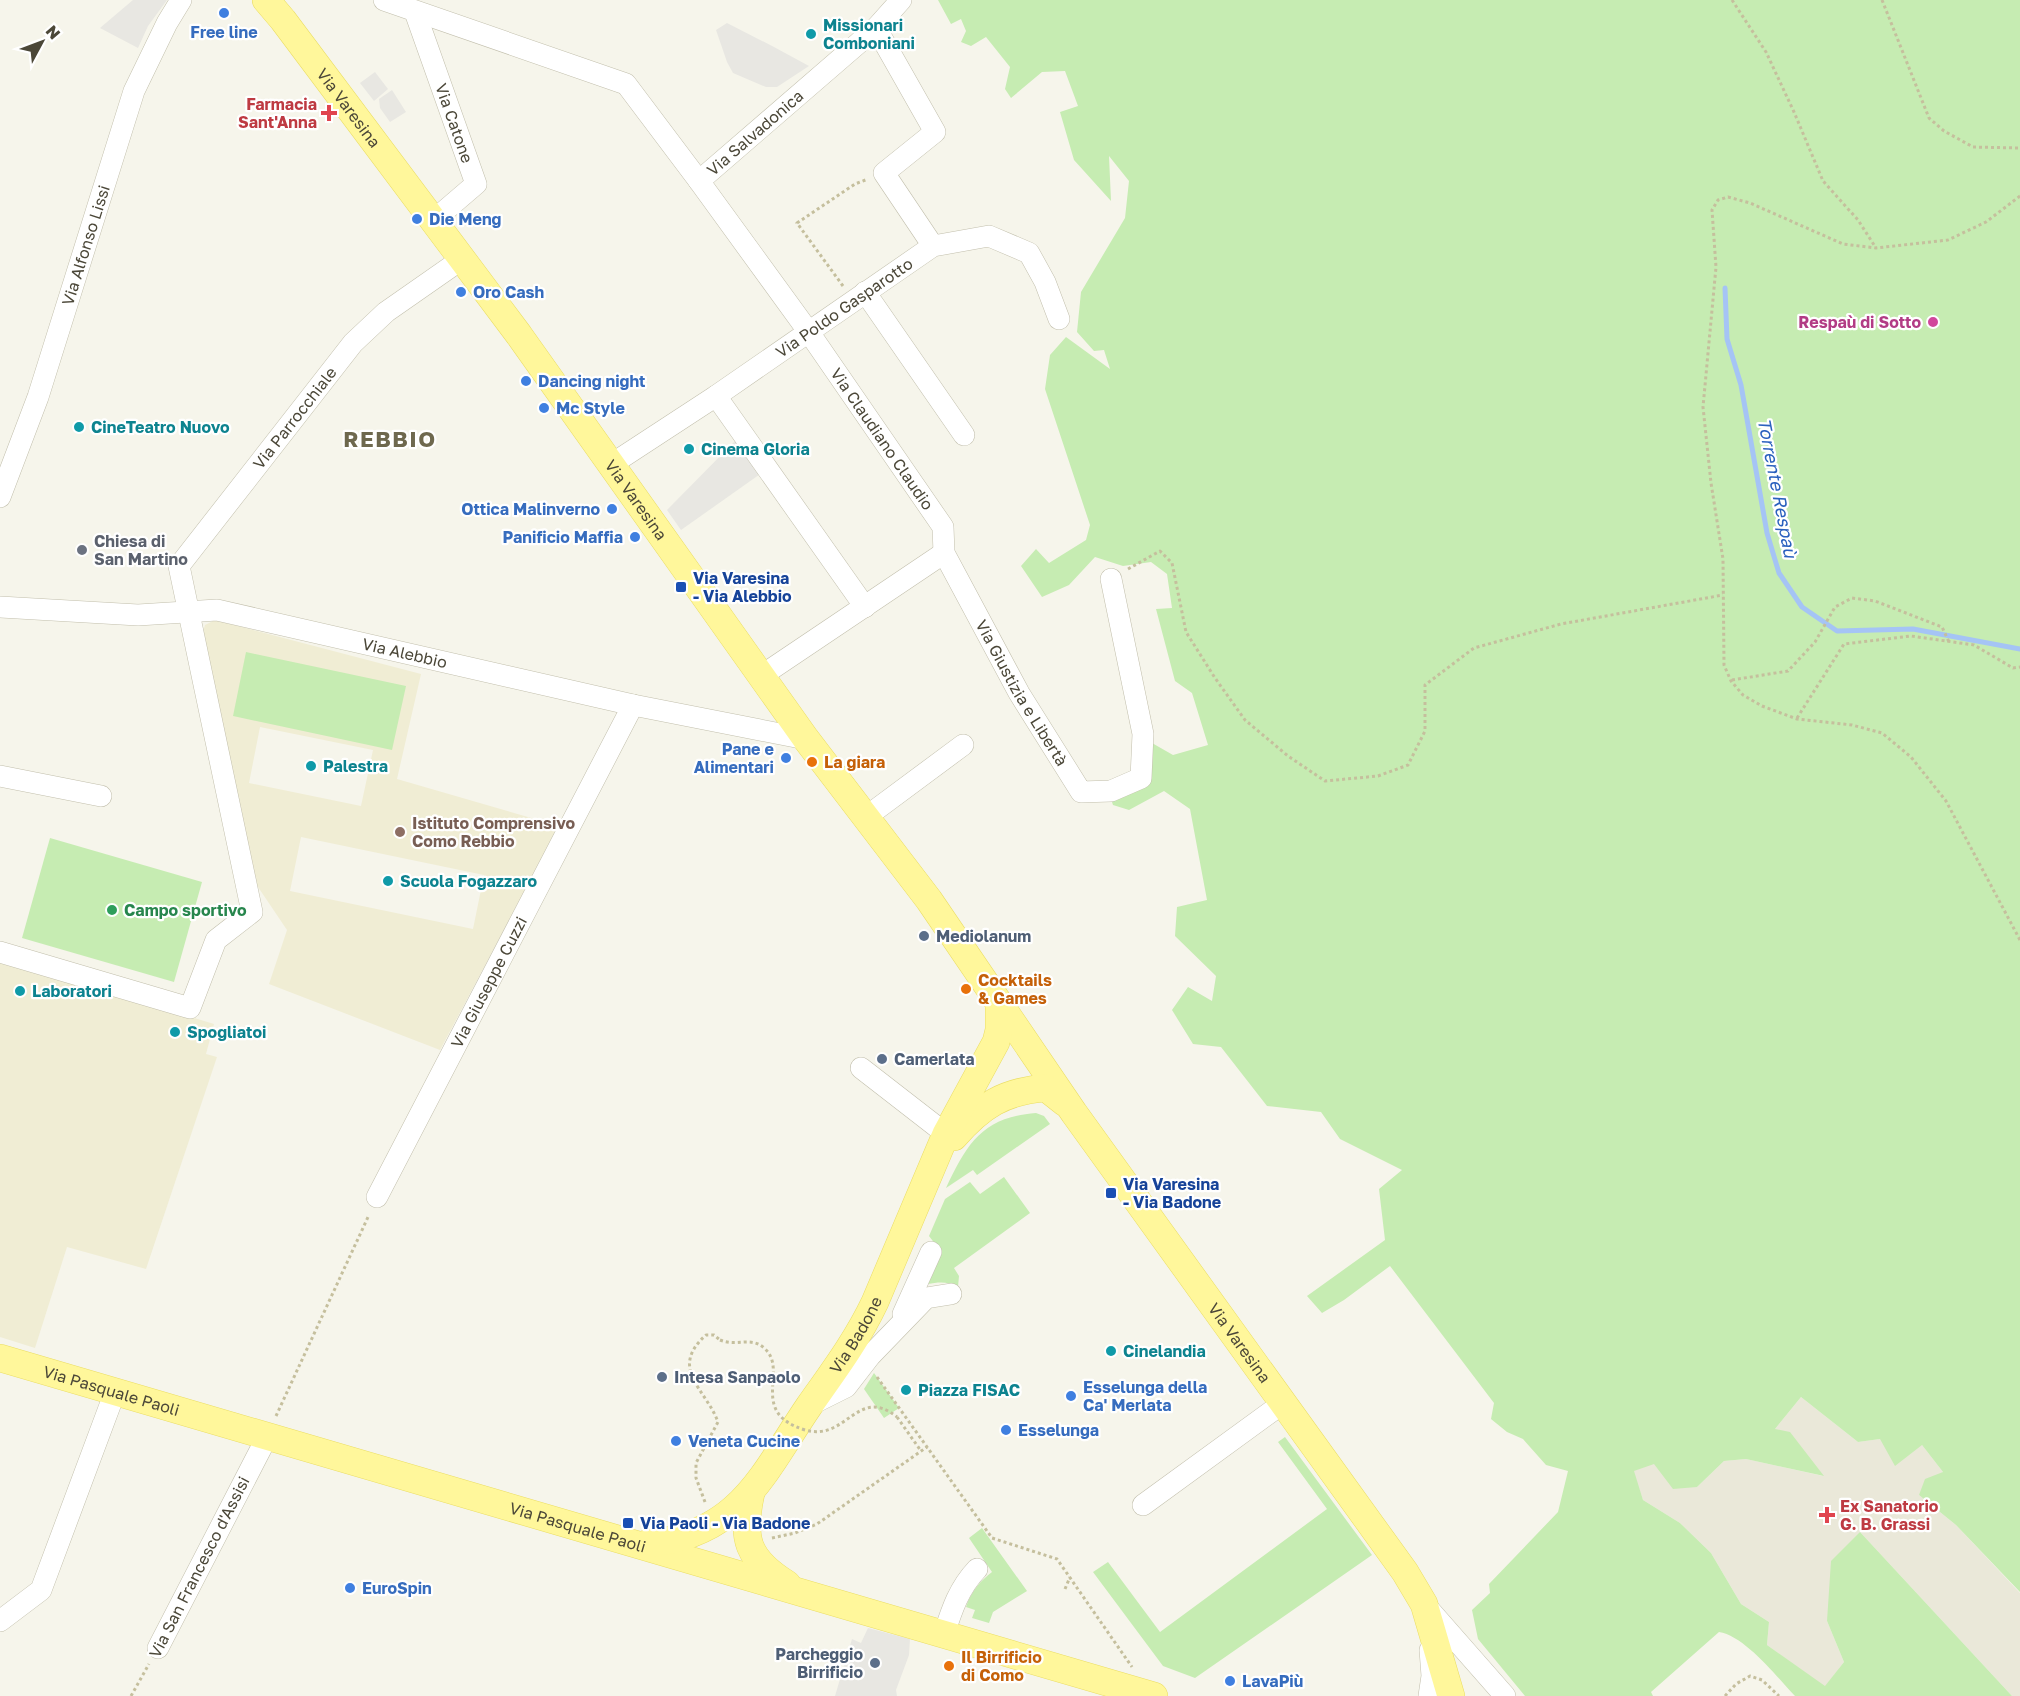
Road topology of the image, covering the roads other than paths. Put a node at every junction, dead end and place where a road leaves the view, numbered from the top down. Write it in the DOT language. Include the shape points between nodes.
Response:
graph roads {
  1 [pos="181,0"];
  2 [pos="266,0"];
  3 [pos="384,0"];
  4 [pos="901,0"];
  5 [pos="415,12"];
  6 [pos="876,28"];
  7 [pos="699,181"];
  8 [pos="434,220"];
  9 [pos="933,246"];
  10 [pos="462,259"];
  11 [pos="859,296"];
  12 [pos="1059,319"];
  13 [pos="808,331"];
  14 [pos="716,396"];
  15 [pos="964,435"];
  16 [pos="612,464"];
  17 [pos="0,497"];
  18 [pos="944,553"];
  19 [pos="1111,579"];
  20 [pos="0,607"];
  21 [pos="865,607"];
  22 [pos="189,611"];
  23 [pos="761,676"];
  24 [pos="633,705"];
  25 [pos="806,738"];
  26 [pos="963,745"];
  27 [pos="0,776"];
  28 [pos="101,796"];
  29 [pos="866,817"];
  30 [pos="0,952"];
  31 [pos="999,1004"];
  32 [pos="861,1068"];
  33 [pos="1046,1088"];
  34 [pos="1074,1113"];
  35 [pos="946,1134"];
  36 [pos="935,1163"];
  37 [pos="378,1197"];
  38 [pos="931,1252"];
  39 [pos="951,1294"];
  40 [pos="897,1328"];
  41 [pos="0,1358"];
  42 [pos="115,1392"];
  43 [pos="1281,1404"];
  44 [pos="810,1405"];
  45 [pos="274,1429"];
  46 [pos="751,1493"];
  47 [pos="1143,1505"];
  48 [pos="633,1545"];
  49 [pos="977,1569"];
  50 [pos="812,1597"];
  51 [pos="1424,1604"];
  52 [pos="0,1621"];
  53 [pos="944,1634"];
  54 [pos="158,1648"];
  55 [pos="1149,1695"];
  56 [pos="1429,1696"];
  57 [pos="1451,1696"];
  58 [pos="1505,1696"];
  1 -- 17 [label="street, Via Alfonso Lissi" via="134,92 38,397"];
  2 -- 8 [label="main road, Via Varesina"];
  3 -- 5 [label="street, Via Salvadonica"];
  4 -- 6 [label="street, Via Salvadonica"];
  5 -- 7 [label="street, Via Salvadonica" via="626,84"];
  5 -- 8 [label="street, Via Catone" via="476,184"];
  6 -- 7 [label="street, Via Salvadonica"];
  6 -- 9 [label="street" via="935,132 884,173"];
  7 -- 13 [label="street, Via Claudiano Claudio"];
  8 -- 10 [label="main road, Via Varesina"];
  9 -- 11 [label="street, Via Poldo Gasparotto"];
  9 -- 12 [label="street, Via Poldo Gasparotto" via="989,236 1029,254"];
  10 -- 16 [label="main road, Via Varesina"];
  10 -- 22 [label="street, Via Parrocchiale" via="386,312 353,343 179,566"];
  11 -- 13 [label="street, Via Poldo Gasparotto"];
  11 -- 15 [label="street"];
  13 -- 14 [label="street, Via Poldo Gasparotto"];
  13 -- 18 [label="street, Via Claudiano Claudio" via="943,527"];
  14 -- 16 [label="street, Via Poldo Gasparotto"];
  14 -- 21 [label="street"];
  16 -- 23 [label="main road, Via Varesina"];
  18 -- 19 [label="street, Via Giustizia e Libertà" via="1019,693 1081,792 1112,791 1140,778 1143,734"];
  18 -- 21 [label="street"];
  20 -- 22 [label="street, Via Alebbio" via="138,615"];
  21 -- 23 [label="street"];
  22 -- 24 [label="street, Via Alebbio" via="217,609"];
  22 -- 30 [label="street" via="252,912 216,940 190,1008"];
  23 -- 25 [label="main road, Via Varesina"];
  24 -- 25 [label="street, Via Alebbio"];
  24 -- 37 [label="street, Via Giuseppe Cuzzi"];
  25 -- 29 [label="main road, Via Varesina"];
  26 -- 29 [label="street"];
  27 -- 28 [label="street"];
  29 -- 31 [label="main road, Via Varesina" via="929,900"];
  31 -- 33 [label="street, Via Varesina" via="1011,1038"];
  31 -- 34 [label="main road, Via Varesina"];
  31 -- 35 [label="main road, Via Badone" via="996,1042"];
  32 -- 35 [label="street"];
  33 -- 34 [label="main road"];
  33 -- 36 [label="main road, Via Badone" via="1009,1094 988,1104 973,1116"];
  33 -- 43 [label="street, Via Varesina"];
  34 -- 43 [label="main road, Via Varesina"];
  35 -- 36 [label="main road, Via Badone"];
  36 -- 44 [label="main road, Via Badone" via="862,1327"];
  38 -- 40 [label="street"];
  39 -- 40 [label="street" via="926,1298"];
  40 -- 44 [label="street" via="846,1387"];
  41 -- 42 [label="main road, Via Pasquale Paoli"];
  42 -- 45 [label="main road, Via Pasquale Paoli"];
  42 -- 52 [label="street" via="40,1590"];
  43 -- 47 [label="street"];
  43 -- 51 [label="main road, Via Varesina" via="1405,1572"];
  43 -- 56 [label="street, Via Varesina" via="1418,1605 1428,1634 1432,1676"];
  44 -- 46 [label="main road, Via Badone"];
  45 -- 48 [label="main road, Via Pasquale Paoli"];
  45 -- 54 [label="street, Via San Francesco d'Assisi"];
  46 -- 48 [label="main road, Via Badone" via="717,1522 698,1532 680,1539"];
  46 -- 50 [label="main road, Via Badone" via="747,1538 754,1557 766,1570"];
  48 -- 50 [label="main road, Via Pasquale Paoli"];
  49 -- 53 [label="street" via="961,1589"];
  50 -- 53 [label="main road, Via Pasquale Paoli"];
  51 -- 57 [label="main road, Via Varesina"];
  51 -- 58 [label="street"];
  53 -- 55 [label="main road, Via Pasquale Paoli"];
}
